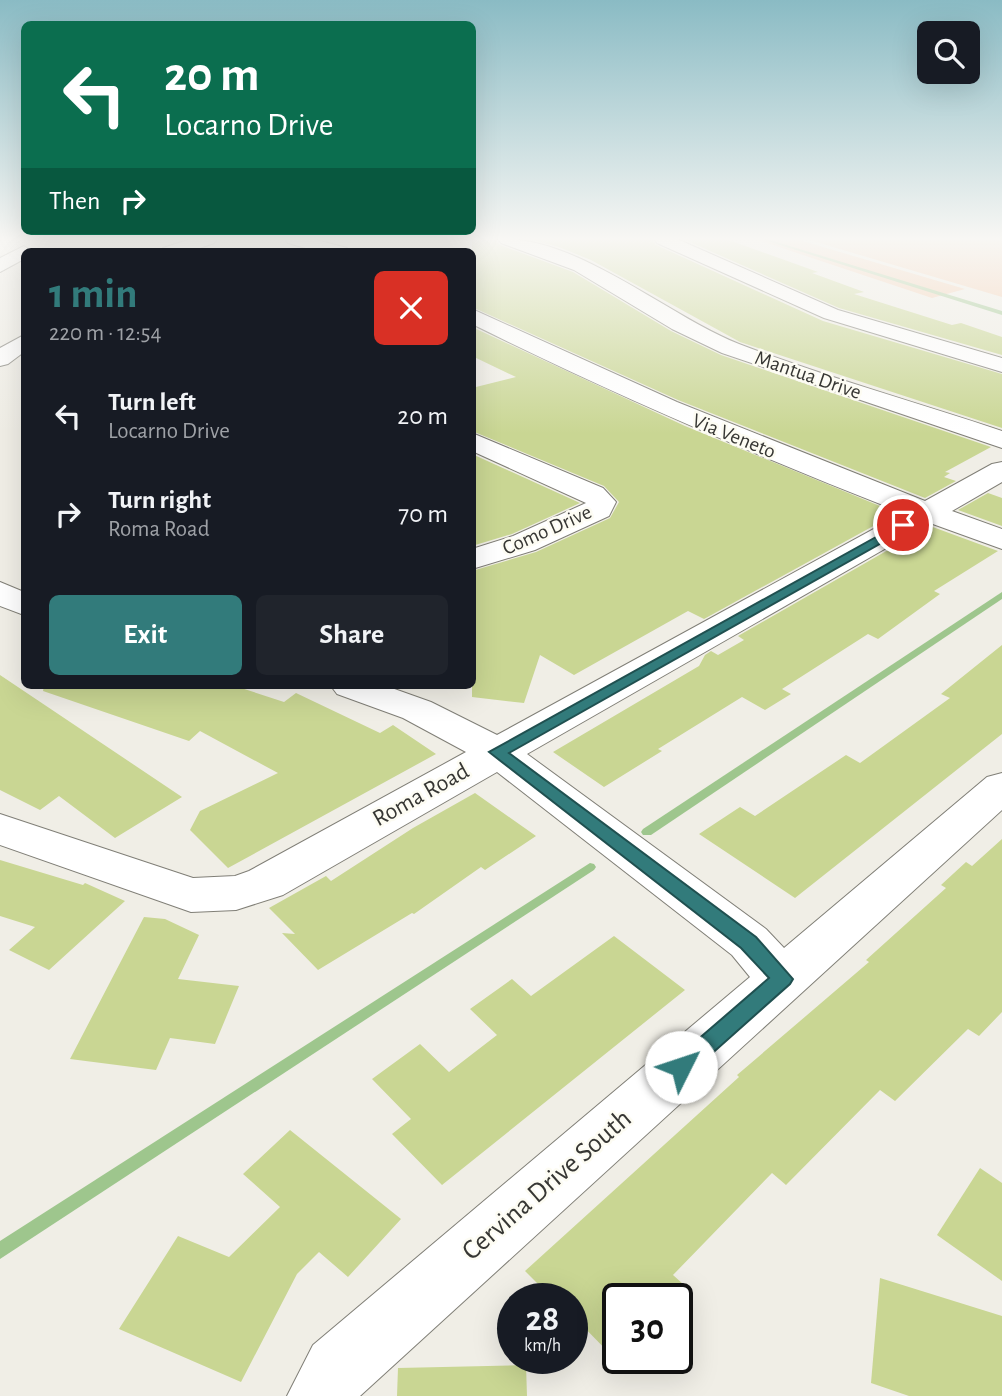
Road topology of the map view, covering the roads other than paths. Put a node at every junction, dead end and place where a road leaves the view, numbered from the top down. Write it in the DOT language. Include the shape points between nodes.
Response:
graph roads {
  1 [pos="646,304"];
  2 [pos="809,304"];
  3 [pos="476,317"];
  4 [pos="21,344"];
  5 [pos="0,359"];
  6 [pos="1002,365"];
  7 [pos="1002,440"];
  8 [pos="476,443"];
  9 [pos="1002,470"];
  10 [pos="927,512"];
  11 [pos="1002,540"];
  12 [pos="476,558"];
  13 [pos="0,592"];
  14 [pos="21,603"];
  15 [pos="358,689"];
  16 [pos="497,752"];
  17 [pos="1002,787"];
  18 [pos="0,829"];
  19 [pos="782,979"];
  20 [pos="322,1396"];
  1 -- 7 [label="street, Mantua Drive" via="730,348"];
  2 -- 6 [label="street"];
  3 -- 10 [label="street, Via Veneto" via="618,387"];
  4 -- 5 [label="street"];
  8 -- 12 [label="street, Como Drive" via="593,494 601,502 598,510 536,538"];
  9 -- 10 [label="street, Roma Road"];
  10 -- 11 [label="street, Via Veneto"];
  10 -- 16 [label="street, Roma Road"];
  13 -- 14 [label="street"];
  15 -- 16 [label="street" via="418,710"];
  16 -- 18 [label="street, Roma Road" via="266,883 236,893 191,895"];
  16 -- 19 [label="street" via="749,942"];
  17 -- 19 [label="street, Cervina Drive South"];
  19 -- 20 [label="street, Cervina Drive South" via="337,1369"];
}
